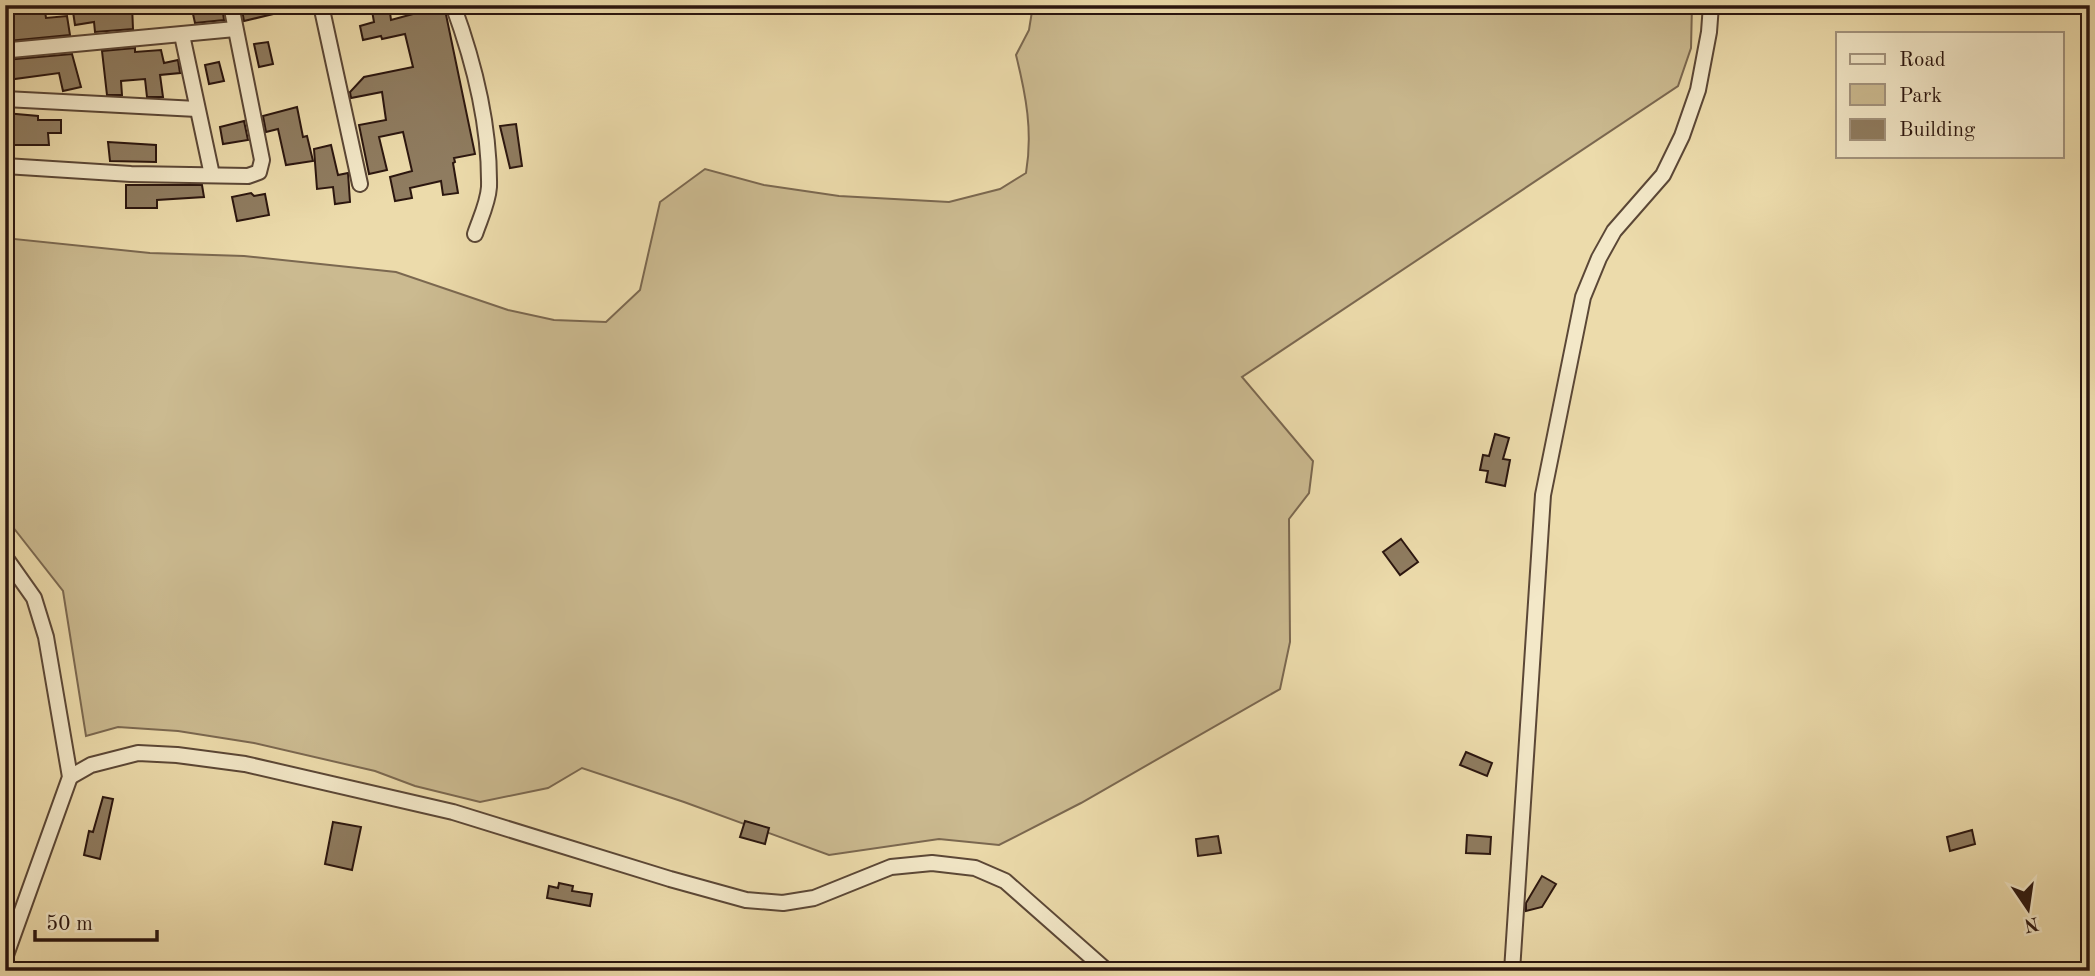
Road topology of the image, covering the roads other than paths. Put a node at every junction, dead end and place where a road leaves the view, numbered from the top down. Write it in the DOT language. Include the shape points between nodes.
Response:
graph roads {
  1 [pos="231,5"];
  2 [pos="321,5"];
  3 [pos="453,5"];
  4 [pos="1711,5"];
  5 [pos="235,29"];
  6 [pos="182,35"];
  7 [pos="10,50"];
  8 [pos="5,99"];
  9 [pos="197,109"];
  10 [pos="5,166"];
  11 [pos="212,175"];
  12 [pos="360,184"];
  13 [pos="475,234"];
  14 [pos="5,557"];
  15 [pos="70,778"];
  16 [pos="5,958"];
  17 [pos="1107,971"];
  18 [pos="1512,971"];
  1 -- 5 [label="street"];
  2 -- 12 [label="street"];
  3 -- 13 [label="street" via="478,90 485,134 489,189"];
  4 -- 18 [label="street" via="1698,90 1682,136 1663,175 1614,231 1583,297 1543,495"];
  5 -- 6 [label="street"];
  5 -- 11 [label="street" via="260,172"];
  6 -- 7 [label="street"];
  6 -- 9 [label="street"];
  8 -- 9 [label="street"];
  9 -- 11 [label="street"];
  10 -- 11 [label="street"];
  14 -- 15 [label="street" via="34,598 46,637"];
  15 -- 16 [label="street"];
  15 -- 17 [label="street" via="91,765 138,753 245,764 453,812 746,900 783,903 814,898 891,867 932,863 975,868 1005,881"];
}
